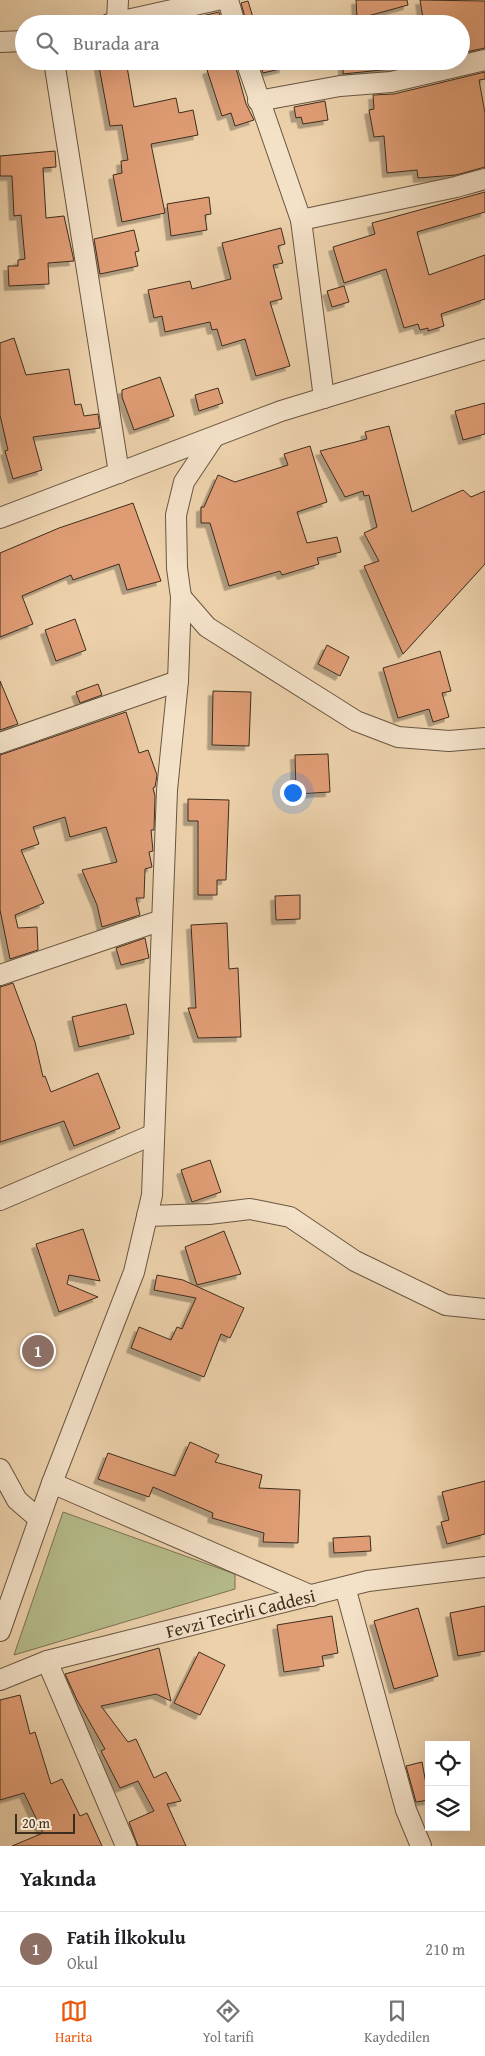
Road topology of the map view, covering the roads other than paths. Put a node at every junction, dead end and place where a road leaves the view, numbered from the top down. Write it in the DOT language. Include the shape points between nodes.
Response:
graph roads {
  1 [pos="118,0"];
  2 [pos="217,0"];
  3 [pos="228,0"];
  4 [pos="115,15"];
  5 [pos="146,15"];
  6 [pos="232,15"];
  7 [pos="15,41"];
  8 [pos="0,42"];
  9 [pos="485,60"];
  10 [pos="470,64"];
  11 [pos="55,70"];
  12 [pos="249,70"];
  13 [pos="442,70"];
  14 [pos="258,101"];
  15 [pos="485,178"];
  16 [pos="301,220"];
  17 [pos="485,349"];
  18 [pos="324,398"];
  19 [pos="214,436"];
  20 [pos="118,473"];
  21 [pos="0,518"];
  22 [pos="181,597"];
  23 [pos="178,680"];
  24 [pos="485,738"];
  25 [pos="0,743"];
  26 [pos="162,920"];
  27 [pos="0,975"];
  28 [pos="152,1135"];
  29 [pos="0,1200"];
  30 [pos="147,1216"];
  31 [pos="485,1309"];
  32 [pos="0,1469"];
  33 [pos="52,1483"];
  34 [pos="39,1519"];
  35 [pos="485,1568"];
  36 [pos="345,1587"];
  37 [pos="312,1596"];
  38 [pos="0,1631"];
  39 [pos="47,1661"];
  40 [pos="0,1680"];
  41 [pos="126,1846"];
  42 [pos="421,1846"];
  1 -- 4 [label="street"];
  2 -- 5 [label="street"];
  3 -- 6 [label="street"];
  7 -- 8 [label="street"];
  9 -- 10 [label="street"];
  11 -- 20 [label="street"];
  12 -- 14 [label="street"];
  13 -- 14 [label="street" via="391,82 340,86"];
  14 -- 16 [label="street"];
  15 -- 16 [label="street"];
  16 -- 18 [label="street"];
  17 -- 18 [label="street"];
  18 -- 19 [label="street"];
  19 -- 20 [label="street"];
  19 -- 22 [label="street" via="184,482 176,514"];
  20 -- 21 [label="street"];
  22 -- 23 [label="street"];
  22 -- 24 [label="street" via="207,627 356,721 398,737 449,741"];
  23 -- 25 [label="street"];
  23 -- 26 [label="street" via="167,790"];
  26 -- 27 [label="street"];
  26 -- 28 [label="street"];
  28 -- 29 [label="street"];
  28 -- 30 [label="street" via="152,1195"];
  30 -- 31 [label="street" via="250,1209 290,1217 355,1261 446,1305"];
  30 -- 33 [label="street" via="134,1272"];
  32 -- 34 [label="street" via="17,1500"];
  33 -- 34 [label="street"];
  33 -- 37 [label="street"];
  34 -- 38 [label="street"];
  35 -- 36 [label="street, Fevzi Tecirli Caddesi" via="368,1581"];
  36 -- 37 [label="street, Fevzi Tecirli Caddesi"];
  36 -- 42 [label="street" via="406,1810"];
  37 -- 39 [label="street, Fevzi Tecirli Caddesi"];
  39 -- 40 [label="street, Fevzi Tecirli Caddesi"];
  39 -- 41 [label="street"];
}
